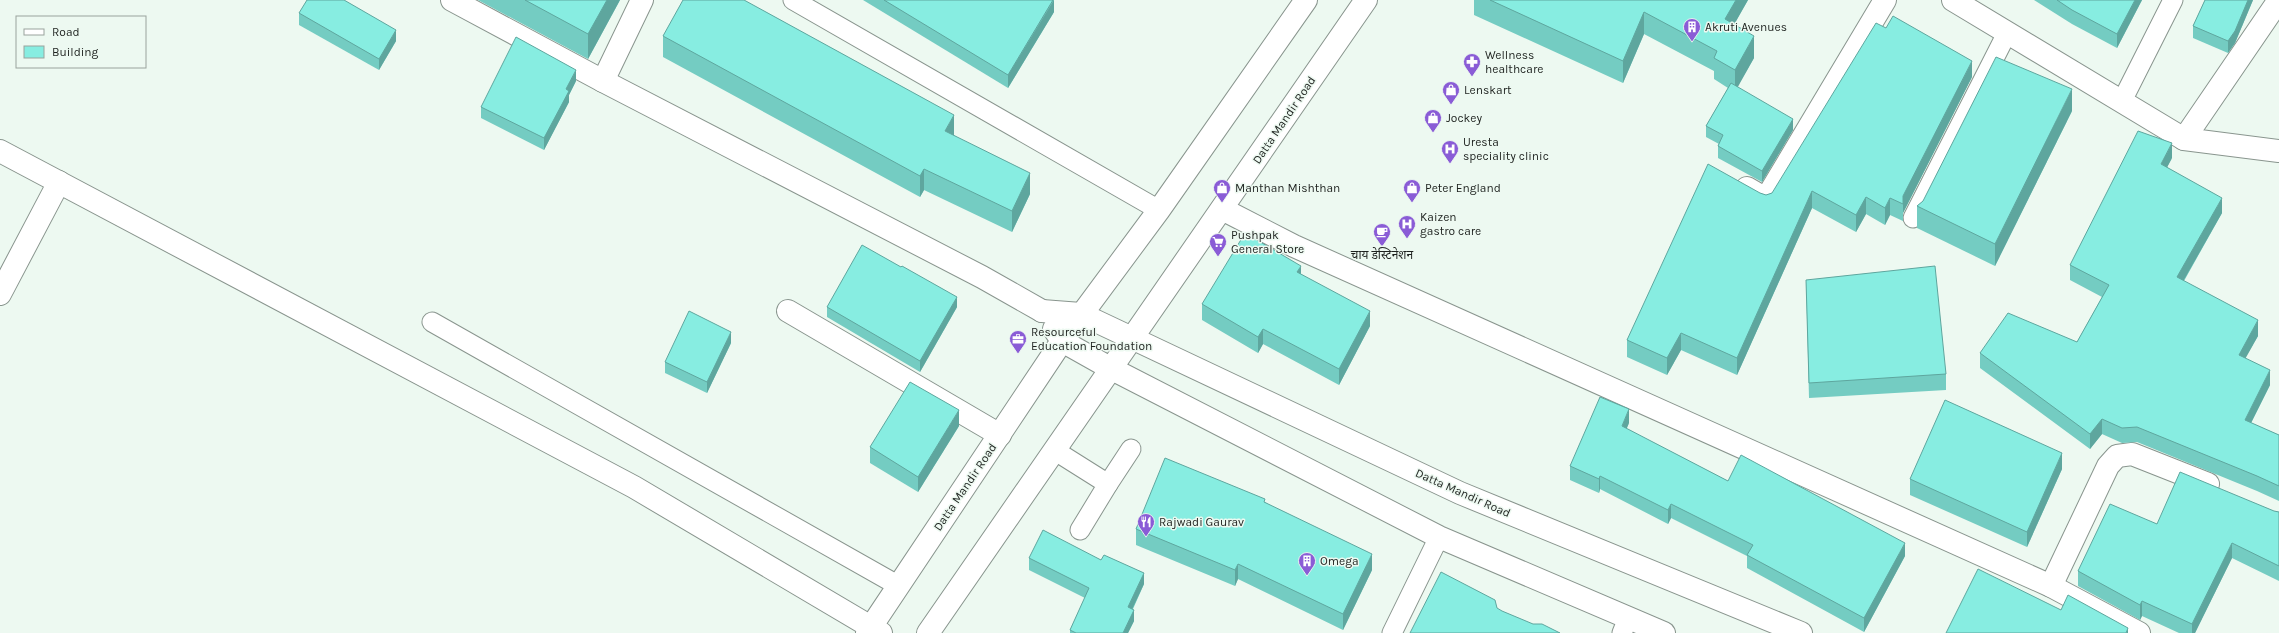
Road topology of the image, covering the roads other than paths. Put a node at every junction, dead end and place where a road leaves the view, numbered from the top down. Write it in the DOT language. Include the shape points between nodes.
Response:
graph roads {
  1 [pos="452,0"];
  2 [pos="642,0"];
  3 [pos="793,0"];
  4 [pos="1306,0"];
  5 [pos="1366,0"];
  6 [pos="1886,0"];
  7 [pos="1953,0"];
  8 [pos="2173,0"];
  9 [pos="2279,0"];
  10 [pos="2007,33"];
  11 [pos="603,81"];
  12 [pos="2122,101"];
  13 [pos="2184,139"];
  14 [pos="0,151"];
  15 [pos="2279,151"];
  16 [pos="1728,178"];
  17 [pos="59,182"];
  18 [pos="1222,209"];
  19 [pos="1159,210"];
  20 [pos="1913,218"];
  21 [pos="0,294"];
  22 [pos="788,311"];
  23 [pos="1042,311"];
  24 [pos="1081,314"];
  25 [pos="432,322"];
  26 [pos="1132,337"];
  27 [pos="1062,341"];
  28 [pos="1110,368"];
  29 [pos="1000,435"];
  30 [pos="1131,449"];
  31 [pos="1054,450"];
  32 [pos="1108,484"];
  33 [pos="2224,491"];
  34 [pos="1080,530"];
  35 [pos="1439,537"];
  36 [pos="899,586"];
  37 [pos="2050,586"];
  38 [pos="1625,625"];
  39 [pos="873,631"];
  40 [pos="928,633"];
  41 [pos="1392,633"];
  42 [pos="1664,633"];
  43 [pos="1801,633"];
  44 [pos="2139,633"];
  1 -- 11 [label="street"];
  2 -- 11 [label="street"];
  3 -- 19 [label="lane"];
  4 -- 19 [label="street, Datta Mandir Road"];
  5 -- 18 [label="street, Datta Mandir Road"];
  6 -- 16 [label="street" via="1766,199"];
  7 -- 10 [label="street"];
  8 -- 12 [label="lane"];
  9 -- 13 [label="street"];
  10 -- 12 [label="street"];
  10 -- 20 [label="lane"];
  11 -- 23 [label="street" via="982,277"];
  12 -- 13 [label="street"];
  13 -- 15 [label="street"];
  14 -- 17 [label="street"];
  17 -- 21 [label="street"];
  17 -- 39 [label="street" via="634,487"];
  18 -- 26 [label="street, Datta Mandir Road"];
  18 -- 37 [label="street" via="1294,246"];
  19 -- 24 [label="street, Datta Mandir Road"];
  22 -- 29 [label="street"];
  23 -- 24 [label="street, Datta Mandir Road"];
  23 -- 27 [label="street"];
  24 -- 26 [label="street, Datta Mandir Road"];
  24 -- 27 [label="street, Datta Mandir Road"];
  25 -- 36 [label="lane"];
  26 -- 28 [label="street, Datta Mandir Road"];
  26 -- 43 [label="street, Datta Mandir Road" via="1460,493"];
  27 -- 28 [label="street"];
  27 -- 29 [label="street, Datta Mandir Road"];
  28 -- 31 [label="street, Datta Mandir Road"];
  28 -- 35 [label="street"];
  29 -- 36 [label="street, Datta Mandir Road"];
  30 -- 32 [label="lane"];
  31 -- 32 [label="lane"];
  31 -- 40 [label="street, Datta Mandir Road"];
  32 -- 34 [label="lane"];
  33 -- 37 [label="street" via="2132,454 2117,456 2108,466"];
  35 -- 38 [label="street"];
  35 -- 41 [label="lane"];
  36 -- 39 [label="street, Datta Mandir Road"];
  37 -- 44 [label="street"];
  38 -- 42 [label="street"];
}
